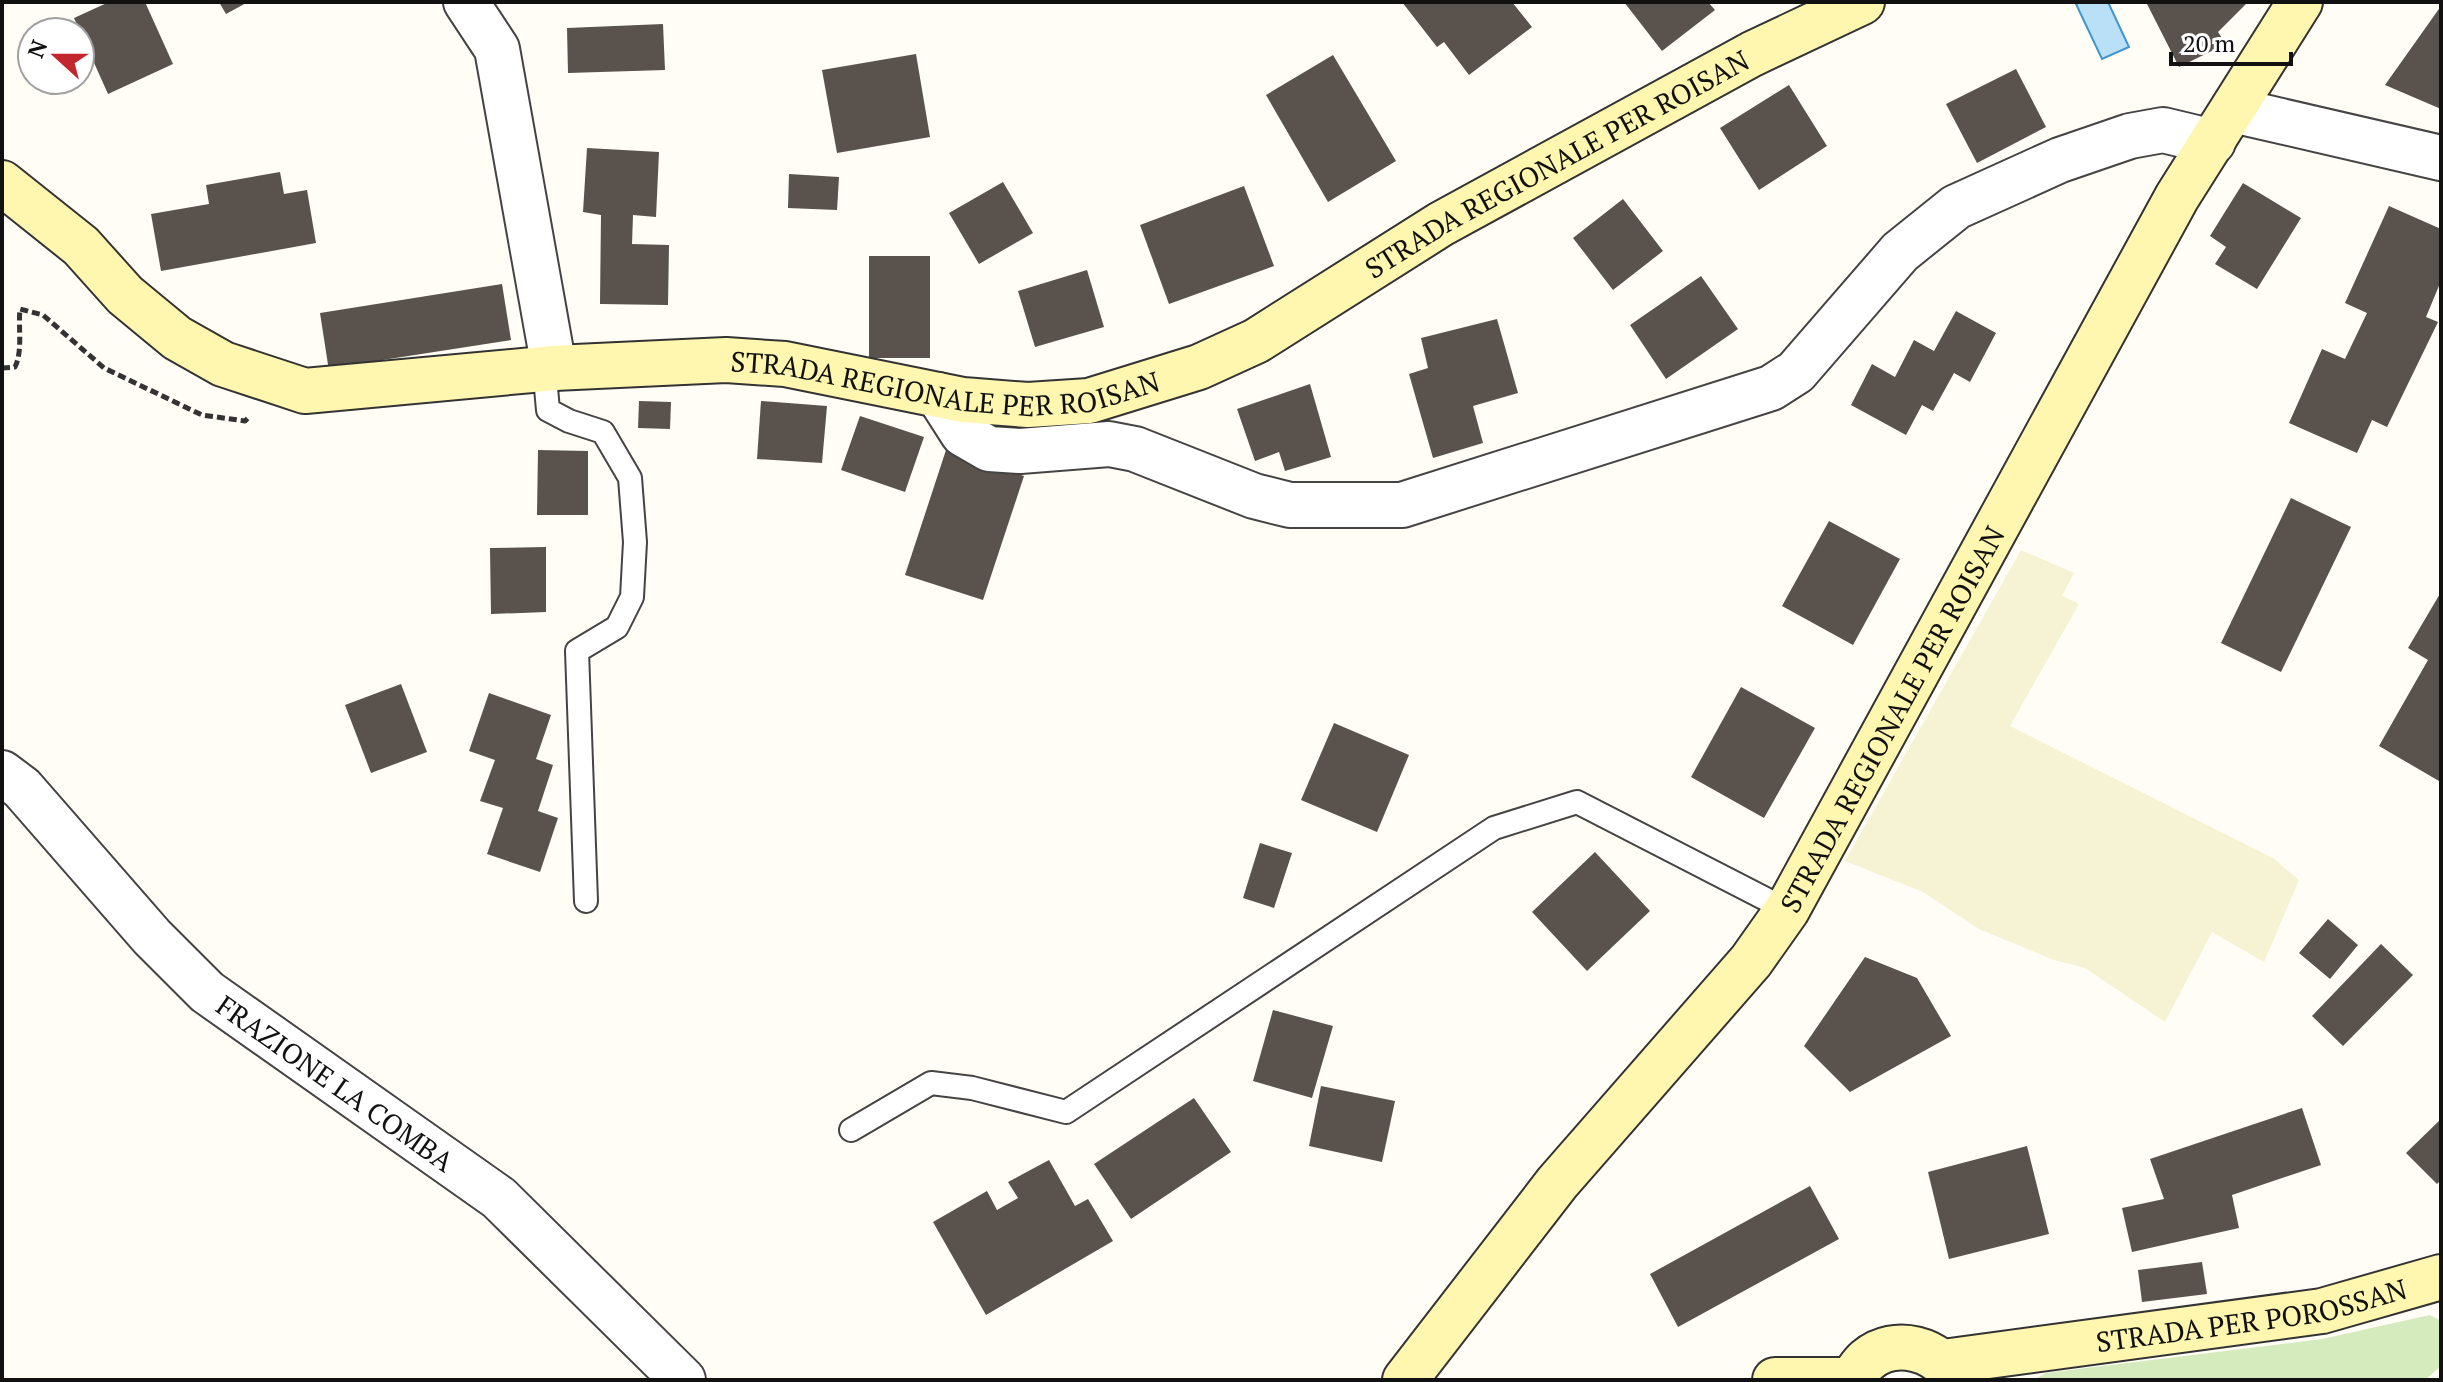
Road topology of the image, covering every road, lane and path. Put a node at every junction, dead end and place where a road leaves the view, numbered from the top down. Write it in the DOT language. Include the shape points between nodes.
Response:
graph roads {
  1 [pos="466,2"];
  2 [pos="1862,2"];
  3 [pos="2300,2"];
  4 [pos="2223,126"];
  5 [pos="2441,158"];
  6 [pos="2,183"];
  7 [pos="2,368"];
  8 [pos="554,368"];
  9 [pos="267,380"];
  10 [pos="938,395"];
  11 [pos="2,773"];
  12 [pos="586,901"];
  13 [pos="1787,910"];
  14 [pos="851,1130"];
  15 [pos="2441,1277"];
  16 [pos="2061,1344"];
  17 [pos="1949,1371"];
  18 [pos="683,1380"];
  19 [pos="1405,1380"];
  20 [pos="1775,1380"];
  21 [pos="1851,1380"];
  22 [pos="1997,1380"];
  1 -- 8 [label="street" via="497,49"];
  2 -- 10 [label="main road, STRADA REGIONALE PER ROISAN" via="1752,54 1441,224 1256,341 1199,367 1089,401 1028,405"];
  3 -- 4 [label="main road, STRADA REGIONALE PER ROISAN"];
  4 -- 5 [label="street"];
  4 -- 10 [label="street" via="2130,136 2060,160 1956,207 1900,252 1796,372 1771,388 1402,505 1290,505 1109,444 989,449 963,434"];
  4 -- 13 [label="main road, STRADA REGIONALE PER ROISAN" via="2177,197"];
  6 -- 9 [label="main road, STRADA REGIONALE PER ROISAN" via="81,246 125,295 177,338 223,364"];
  7 -- 9 [label="path" via="15,367 20,358 20,309 43,315 104,368 202,415 245,421 255,411"];
  8 -- 9 [label="main road, STRADA REGIONALE PER ROISAN" via="338,390 305,391"];
  8 -- 10 [label="main road, STRADA REGIONALE PER ROISAN" via="785,364"];
  8 -- 12 [label="lane" via="546,388 548,410 603,432 630,478 635,542 632,597 617,627 577,651"];
  11 -- 18 [label="street, FRAZIONE LA COMBA" via="22,788 207,992 499,1198"];
  13 -- 14 [label="lane" via="1577,802 1494,828 1066,1112 931,1083"];
  13 -- 19 [label="main road, STRADA REGIONALE PER ROISAN" via="1751,961 1557,1183"];
  15 -- 16 [label="main road, STRADA PER POROSSAN" via="2322,1311"];
  16 -- 17 [label="main road, STRADA PER POROSSAN"];
  16 -- 22 [label="main road, STRADA PER POROSSAN"];
  17 -- 21 [label="main road" via="1919,1349 1892,1348 1868,1359"];
  20 -- 21 [label="main road"];
}
